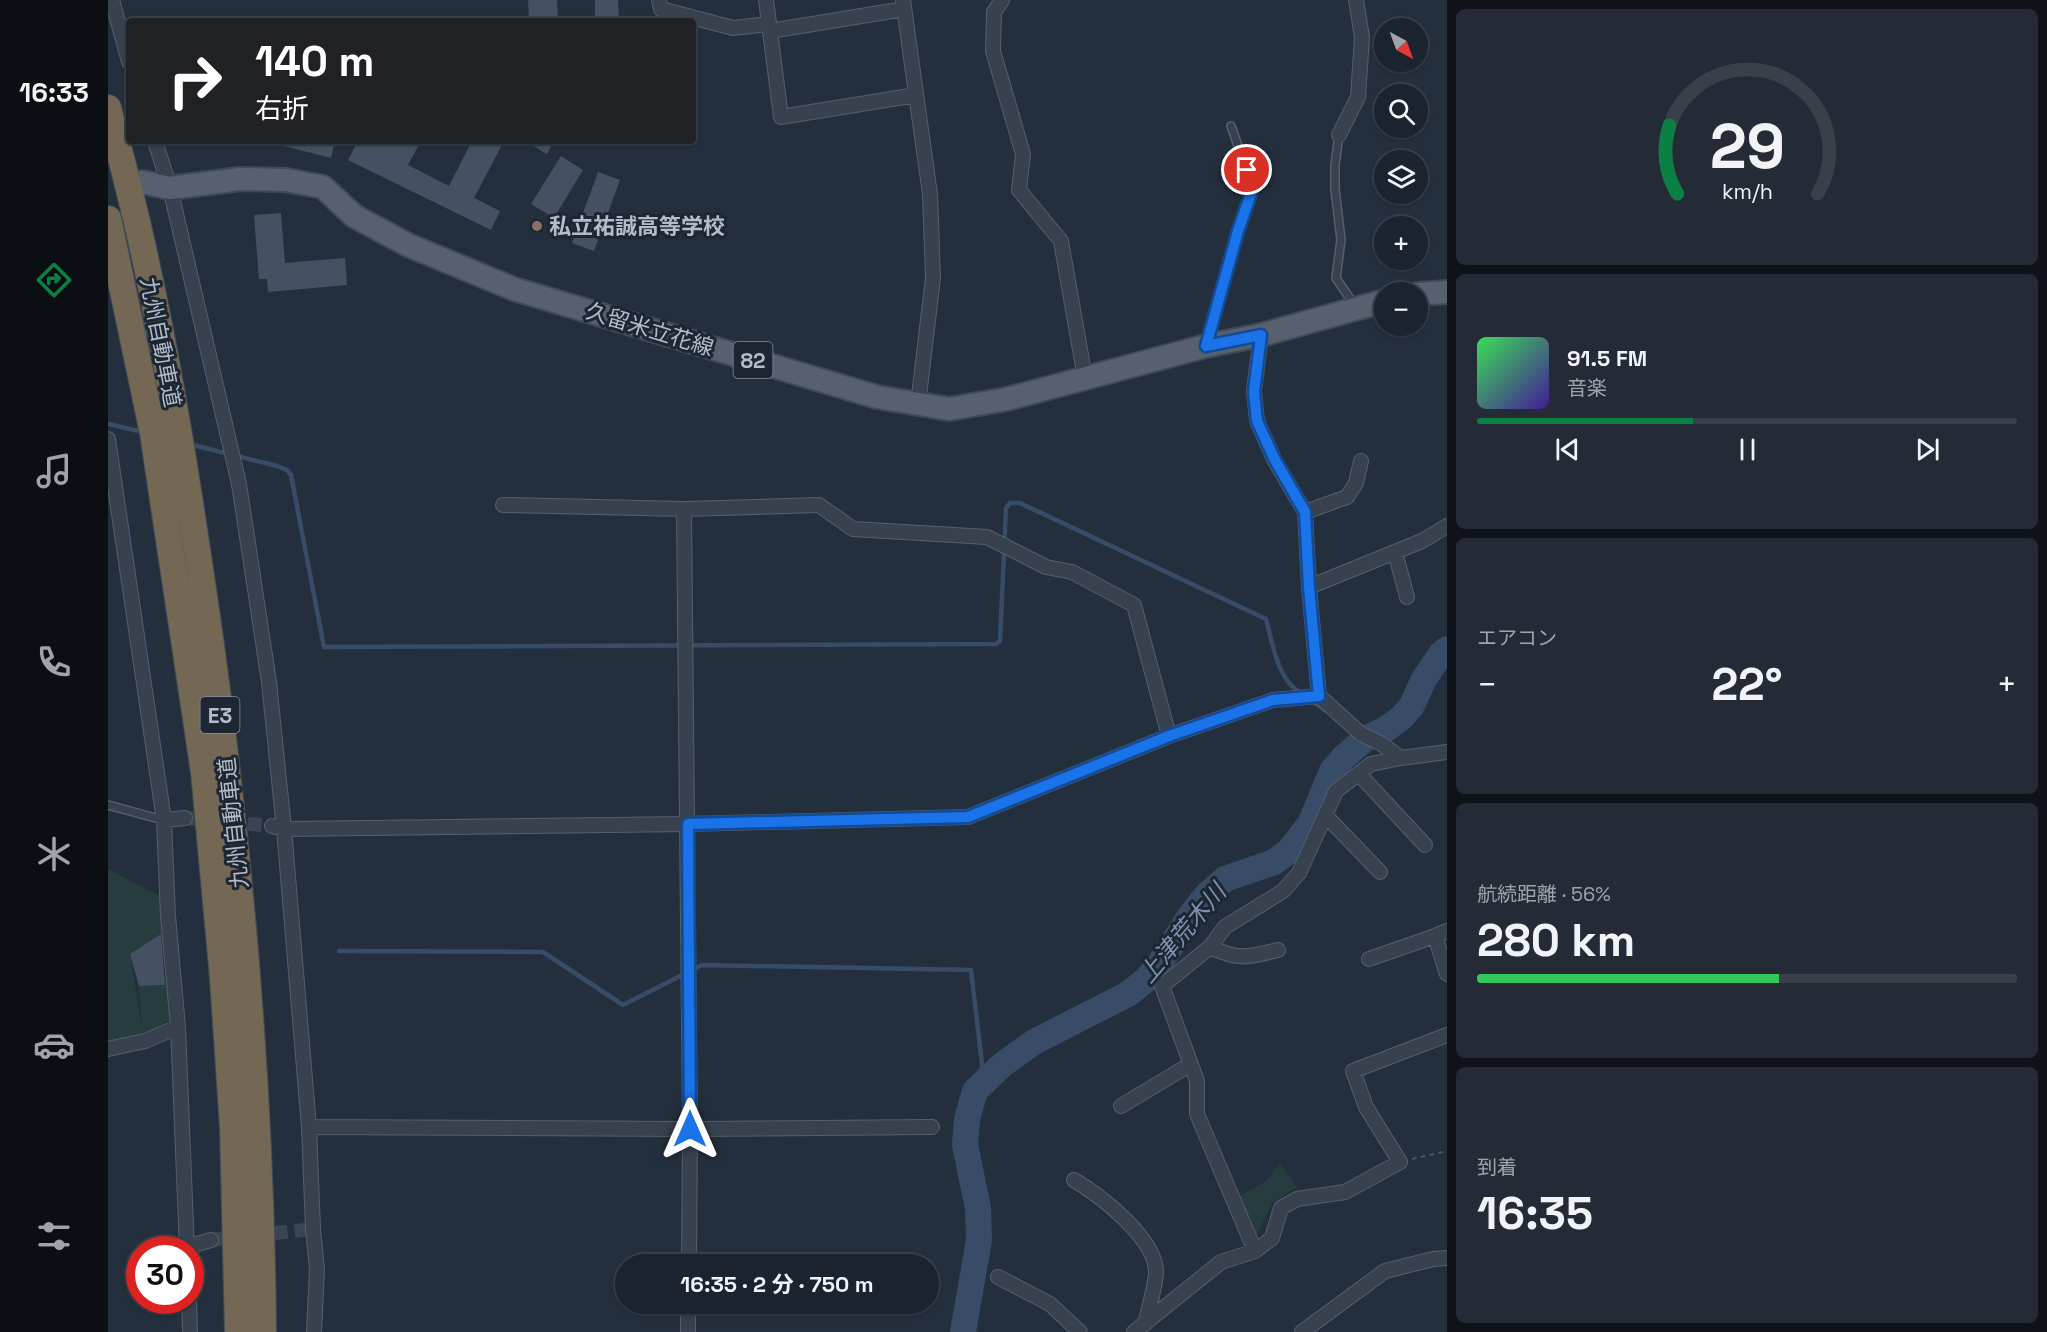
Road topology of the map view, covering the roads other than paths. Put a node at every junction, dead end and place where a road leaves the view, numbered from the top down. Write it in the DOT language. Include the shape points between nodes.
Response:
graph roads {
  1 [pos="112,0"];
  2 [pos="659,0"];
  3 [pos="766,0"];
  4 [pos="1002,0"];
  5 [pos="1356,0"];
  6 [pos="903,5"];
  7 [pos="695,18"];
  8 [pos="696,18"];
  9 [pos="769,28"];
  10 [pos="126,51"];
  11 [pos="916,95"];
  12 [pos="108,108"];
  13 [pos="1231,126"];
  14 [pos="1339,135"];
  15 [pos="156,144"];
  16 [pos="142,182"];
  17 [pos="170,188"];
  18 [pos="108,219"];
  19 [pos="1447,292"];
  20 [pos="1428,293"];
  21 [pos="1374,304"];
  22 [pos="1356,308"];
  23 [pos="1261,335"];
  24 [pos="1206,346"];
  25 [pos="1085,378"];
  26 [pos="918,404"];
  27 [pos="108,439"];
  28 [pos="1361,461"];
  29 [pos="503,505"];
  30 [pos="684,509"];
  31 [pos="1305,512"];
  32 [pos="1447,526"];
  33 [pos="1395,552"];
  34 [pos="1309,587"];
  35 [pos="1407,597"];
  36 [pos="1319,696"];
  37 [pos="1169,736"];
  38 [pos="1447,752"];
  39 [pos="1401,758"];
  40 [pos="1359,774"];
  41 [pos="108,805"];
  42 [pos="1326,816"];
  43 [pos="185,818"];
  44 [pos="164,820"];
  45 [pos="688,824"];
  46 [pos="278,828"];
  47 [pos="1425,845"];
  48 [pos="1380,872"];
  49 [pos="1441,933"];
  50 [pos="1210,947"];
  51 [pos="1278,950"];
  52 [pos="1369,959"];
  53 [pos="1447,974"];
  54 [pos="178,1027"];
  55 [pos="1447,1035"];
  56 [pos="108,1049"];
  57 [pos="1191,1064"];
  58 [pos="1121,1106"];
  59 [pos="309,1127"];
  60 [pos="932,1127"];
  61 [pos="690,1129"];
  62 [pos="1074,1180"];
  63 [pos="187,1236"];
  64 [pos="211,1240"];
  65 [pos="204,1242"];
  66 [pos="1255,1251"];
  67 [pos="688,1254"];
  68 [pos="1447,1258"];
  69 [pos="998,1277"];
  70 [pos="189,1314"];
  71 [pos="688,1314"];
  72 [pos="1140,1328"];
  73 [pos="190,1332"];
  74 [pos="238,1332"];
  75 [pos="263,1332"];
  76 [pos="314,1332"];
  77 [pos="688,1332"];
  78 [pos="1080,1332"];
  79 [pos="1302,1332"];
  1 -- 10 [label="street"];
  2 -- 7 [label="street" via="661,9"];
  3 -- 9 [label="street"];
  4 -- 25 [label="street" via="994,12 993,51 1023,154 1019,190 1060,241"];
  5 -- 14 [label="street" via="1362,37 1358,97"];
  6 -- 9 [label="street"];
  6 -- 11 [label="street"];
  8 -- 9 [label="street" via="733,28"];
  9 -- 11 [label="street" via="781,117"];
  11 -- 26 [label="street" via="930,194 933,278"];
  12 -- 75 [label="highway, 九州自動車道 / E3" via="137,223 167,370 193,517 228,767 258,1125"];
  13 -- 24 [label="lane" via="1253,188"];
  14 -- 22 [label="lane" via="1335,181 1341,240 1336,278"];
  15 -- 17 [label="street"];
  16 -- 17 [label="main road, 久留米立花線 / 82"];
  17 -- 26 [label="main road, 久留米立花線 / 82" via="240,178 323,187 354,216 408,245 514,289 878,398"];
  17 -- 46 [label="street" via="239,484 269,682"];
  18 -- 74 [label="highway, 九州自動車道 / E3" via="153,433 204,772 232,1116"];
  19 -- 20 [label="main road"];
  21 -- 22 [label="main road, 久留米立花線 / 82"];
  22 -- 23 [label="main road, 久留米立花線 / 82"];
  23 -- 24 [label="main road, 久留米立花線 / 82"];
  23 -- 31 [label="street" via="1254,392 1257,421"];
  24 -- 25 [label="main road, 久留米立花線 / 82"];
  25 -- 26 [label="main road, 久留米立花線 / 82" via="1007,399 949,409"];
  27 -- 44 [label="street"];
  28 -- 31 [label="street" via="1356,483 1347,497"];
  29 -- 30 [label="street"];
  30 -- 37 [label="street" via="819,505 853,529 987,537 1046,567 1072,572 1134,605"];
  30 -- 45 [label="street"];
  31 -- 34 [label="street"];
  32 -- 33 [label="street"];
  33 -- 34 [label="street"];
  33 -- 35 [label="street"];
  34 -- 36 [label="street"];
  36 -- 37 [label="street" via="1273,700"];
  36 -- 39 [label="street" via="1361,734"];
  37 -- 45 [label="street" via="968,817"];
  38 -- 39 [label="street"];
  39 -- 40 [label="street" via="1371,764"];
  40 -- 42 [label="street" via="1336,791"];
  40 -- 47 [label="street"];
  41 -- 44 [label="lane"];
  42 -- 48 [label="street"];
  42 -- 50 [label="street" via="1299,873 1283,891 1225,927"];
  43 -- 44 [label="street"];
  44 -- 54 [label="street"];
  45 -- 46 [label="street"];
  45 -- 61 [label="street"];
  46 -- 59 [label="street"];
  49 -- 52 [label="street"];
  49 -- 53 [label="street"];
  50 -- 51 [label="street" via="1244,958"];
  50 -- 57 [label="street" via="1162,986"];
  54 -- 56 [label="street" via="145,1041"];
  54 -- 63 [label="street"];
  55 -- 66 [label="street" via="1353,1071 1366,1107 1400,1162 1345,1192 1289,1203 1281,1208 1272,1238"];
  57 -- 58 [label="street"];
  57 -- 66 [label="street" via="1197,1081 1197,1114"];
  59 -- 61 [label="street"];
  59 -- 76 [label="street" via="317,1269"];
  60 -- 61 [label="street"];
  61 -- 67 [label="street"];
  62 -- 72 [label="street" via="1135,1229 1150,1248 1156,1273"];
  64 -- 65 [label="street"];
  66 -- 72 [label="street" via="1221,1262"];
  68 -- 79 [label="street" via="1385,1271"];
  69 -- 78 [label="street" via="1050,1304"];
  70 -- 73 [label="street"];
  71 -- 77 [label="street"];
}
